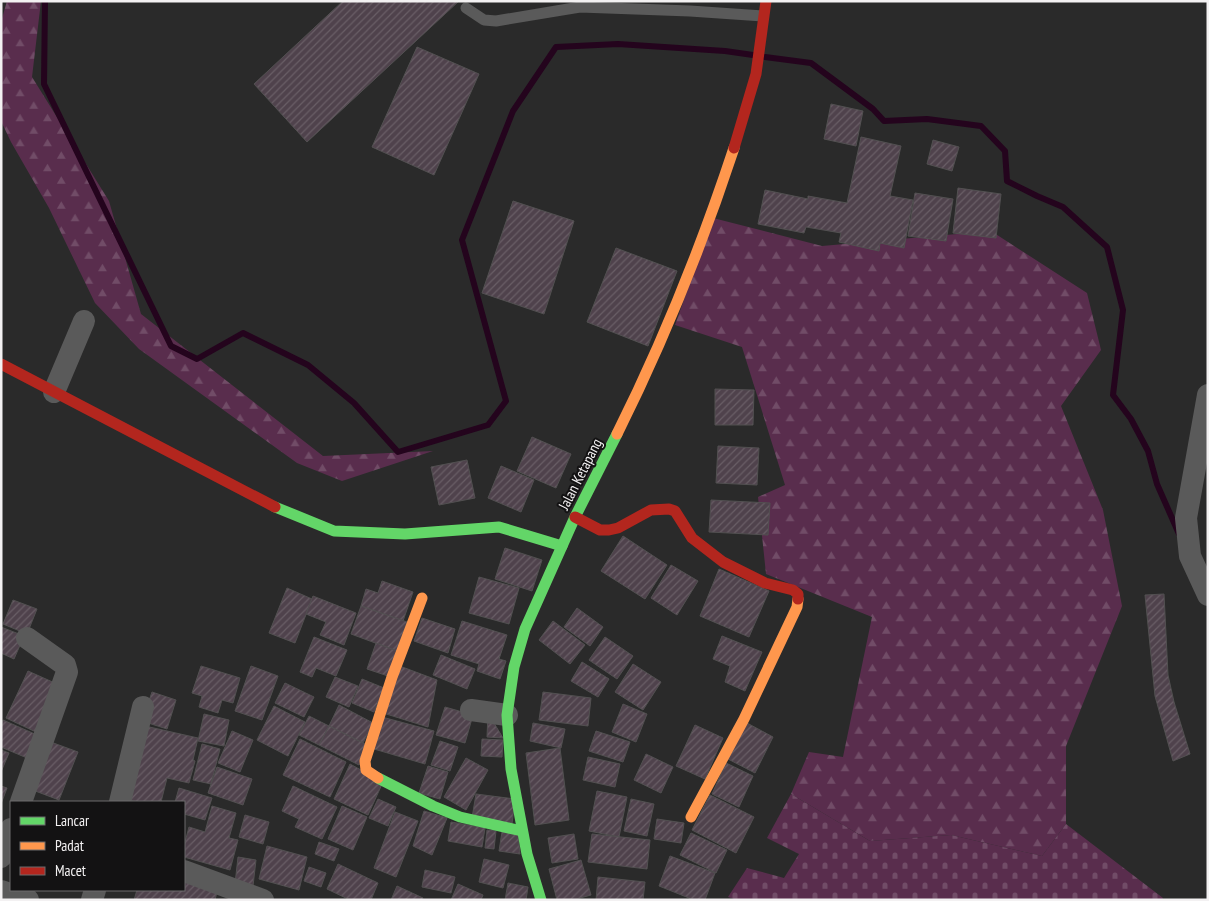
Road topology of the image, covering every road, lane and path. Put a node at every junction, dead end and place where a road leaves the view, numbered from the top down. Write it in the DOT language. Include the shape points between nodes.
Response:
graph roads {
  1 [pos="766,1"];
  2 [pos="580,4"];
  3 [pos="466,8"];
  4 [pos="763,16"];
  5 [pos="84,320"];
  6 [pos="1,364"];
  7 [pos="54,392"];
  8 [pos="1208,395"];
  9 [pos="575,517"];
  10 [pos="562,546"];
  11 [pos="1208,595"];
  12 [pos="422,598"];
  13 [pos="27,638"];
  14 [pos="144,707"];
  15 [pos="471,710"];
  16 [pos="507,715"];
  17 [pos="21,801"];
  18 [pos="120,801"];
  19 [pos="691,817"];
  20 [pos="522,831"];
  21 [pos="10,832"];
  22 [pos="1,857"];
  23 [pos="185,870"];
  24 [pos="1,891"];
  25 [pos="28,900"];
  26 [pos="264,900"];
  27 [pos="541,900"];
  1 -- 4 [label="street, Jalan Ketapang"];
  2 -- 3 [label="lane" via="496,21 484,20"];
  2 -- 4 [label="lane"];
  4 -- 9 [label="street, Jalan Ketapang" via="756,74 739,134 693,264 639,387"];
  5 -- 7 [label="street"];
  6 -- 7 [label="street"];
  7 -- 10 [label="street" via="281,510 334,530 405,534 499,527"];
  8 -- 11 [label="street" via="1186,518 1190,556"];
  9 -- 10 [label="street, Jalan Ketapang"];
  9 -- 19 [label="street" via="600,530 609,530 651,510 670,509 675,511 692,538 723,562 749,576 798,594 797,607 744,719"];
  10 -- 16 [label="street, Jalan Ketapang" via="525,629 514,667"];
  12 -- 20 [label="street" via="386,693 365,761 366,770 460,817"];
  13 -- 17 [label="street" via="66,665 67,672"];
  14 -- 18 [label="street"];
  15 -- 16 [label="street"];
  16 -- 20 [label="street, Jalan Ketapang" via="511,769"];
  20 -- 27 [label="street, Jalan Ketapang"];
  21 -- 22 [label="street"];
  23 -- 26 [label="street"];
  24 -- 25 [label="street"];
}
